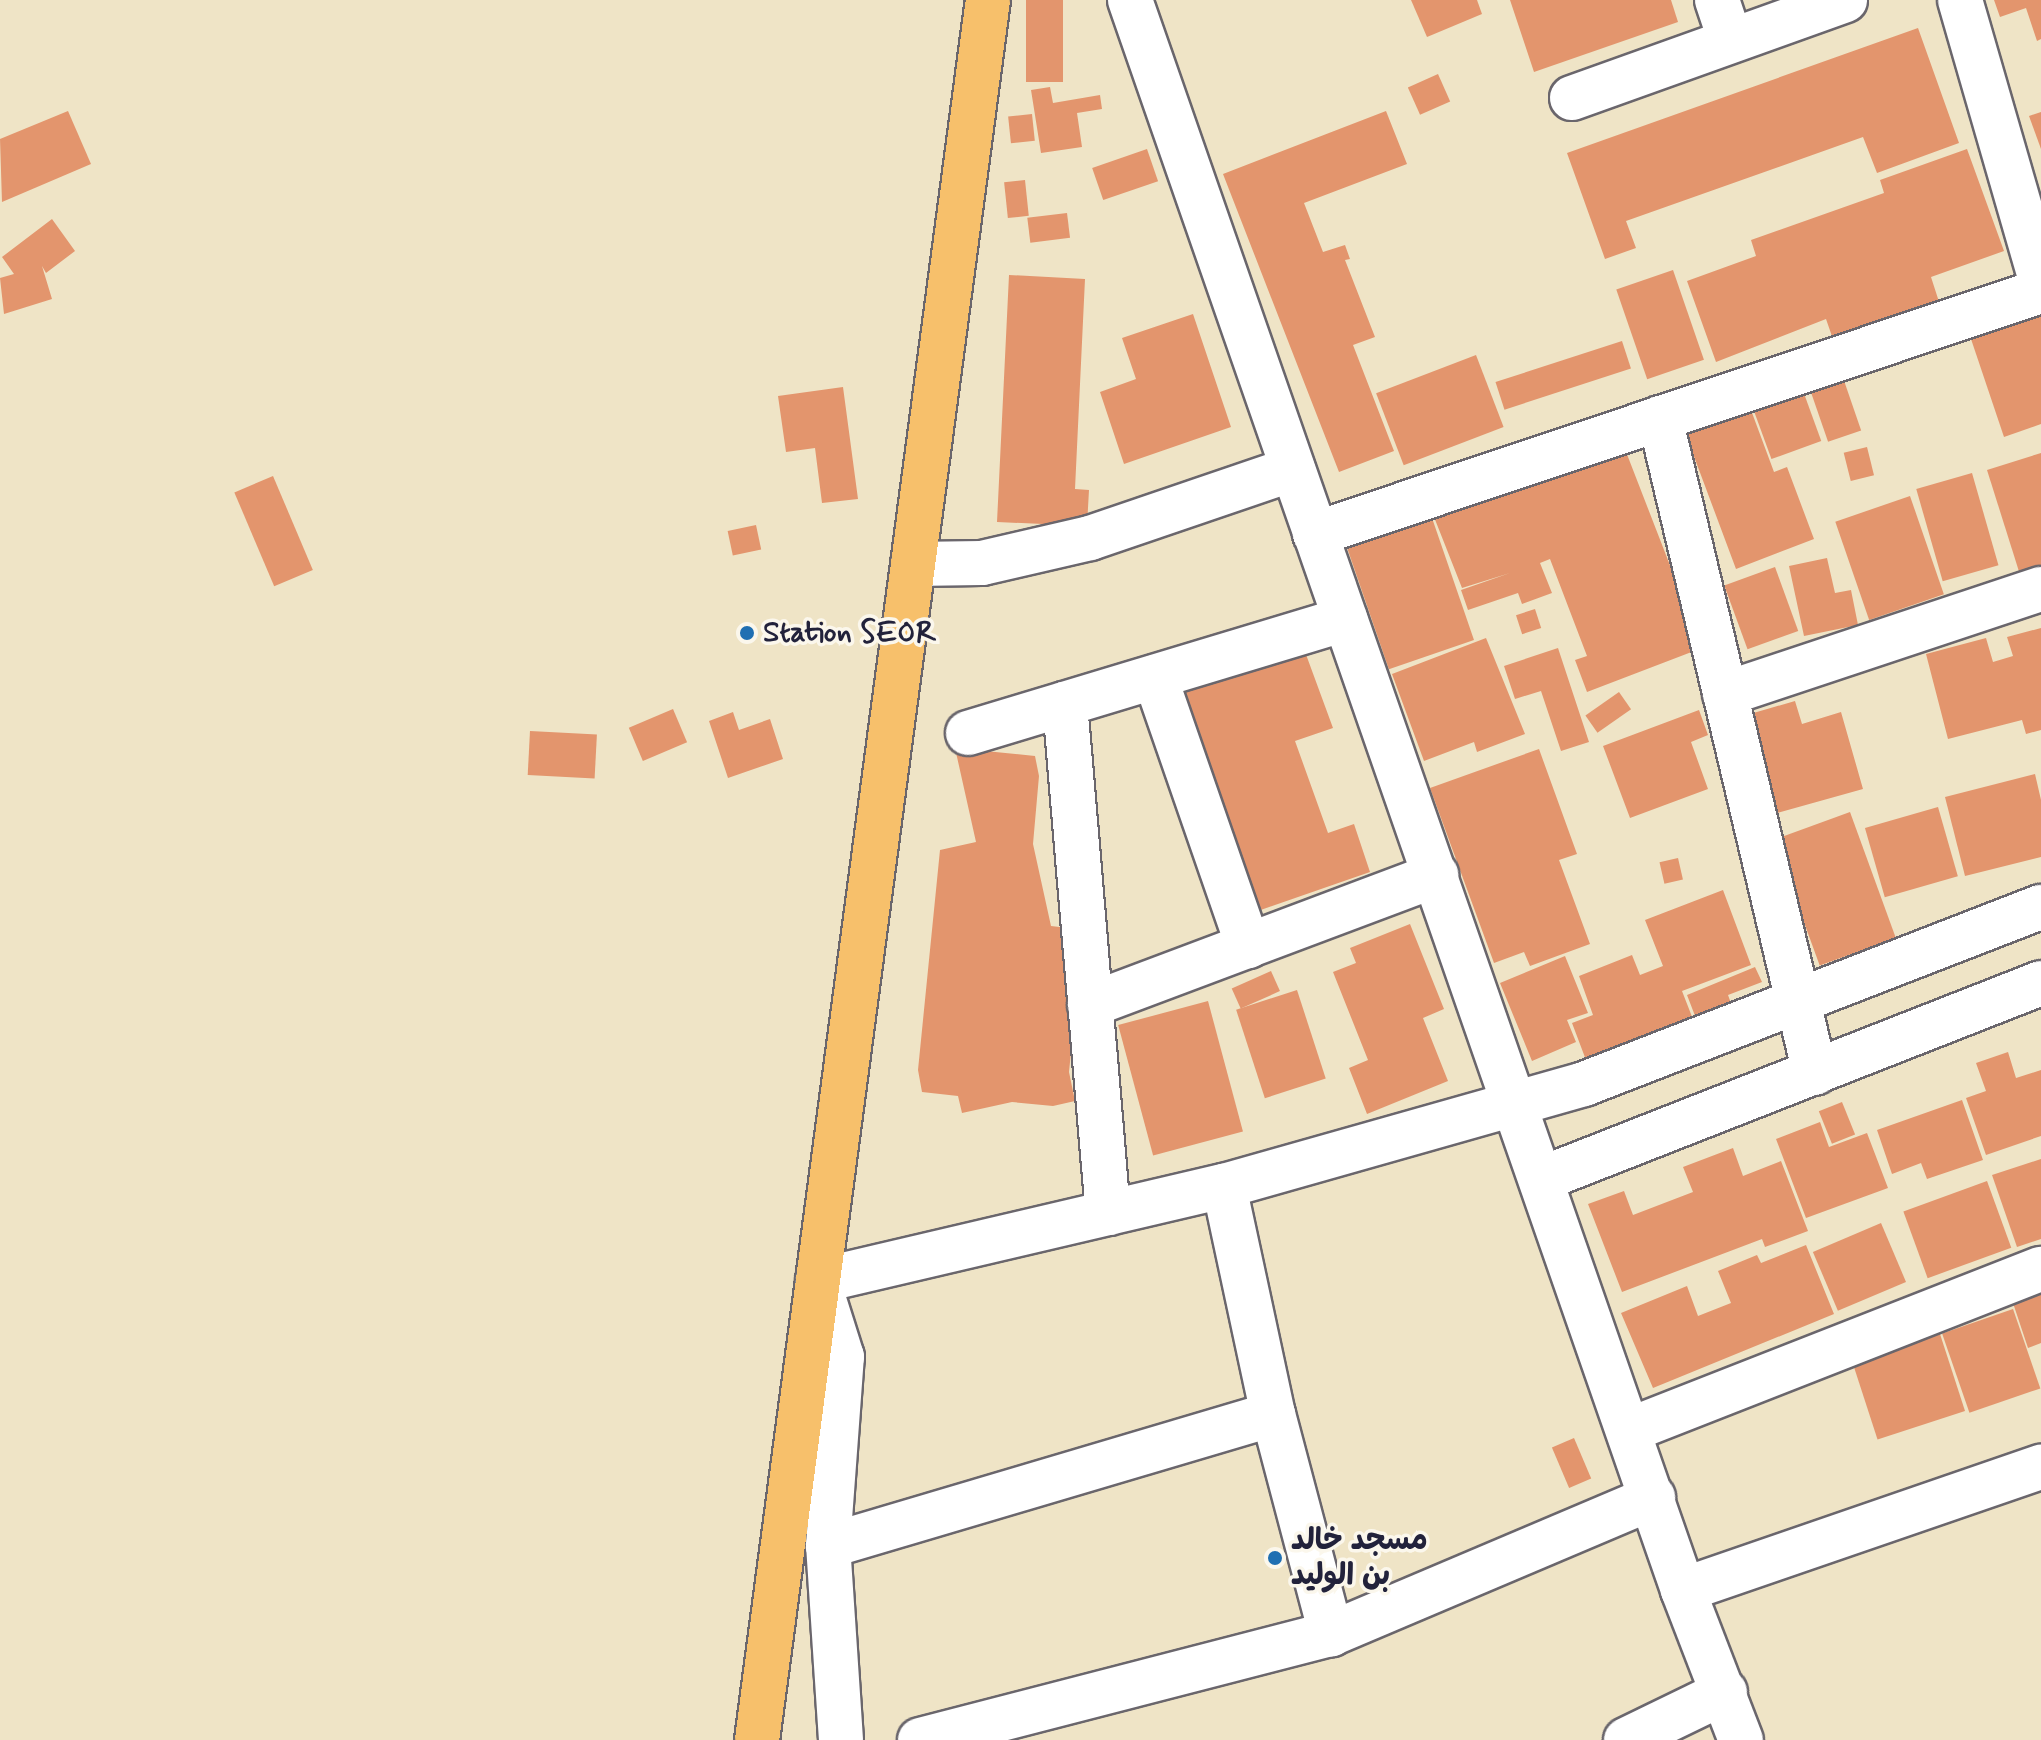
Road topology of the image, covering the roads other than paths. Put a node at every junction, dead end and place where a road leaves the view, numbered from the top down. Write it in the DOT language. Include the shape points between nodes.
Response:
graph roads {
  1 [pos="988,0"];
  2 [pos="1130,0"];
  3 [pos="1845,0"];
  4 [pos="1960,0"];
  5 [pos="1724,20"];
  6 [pos="1572,98"];
  7 [pos="2041,281"];
  8 [pos="2041,291"];
  9 [pos="1660,418"];
  10 [pos="1293,469"];
  11 [pos="1315,534"];
  12 [pos="913,564"];
  13 [pos="2041,589"];
  14 [pos="1345,619"];
  15 [pos="1155,677"];
  16 [pos="1725,694"];
  17 [pos="1065,704"];
  18 [pos="968,733"];
  19 [pos="1436,875"];
  20 [pos="2041,907"];
  21 [pos="1248,946"];
  22 [pos="2041,983"];
  23 [pos="1090,1005"];
  24 [pos="1798,1005"];
  25 [pos="1815,1073"];
  26 [pos="1515,1100"];
  27 [pos="1544,1178"];
  28 [pos="1224,1186"];
  29 [pos="1108,1213"];
  30 [pos="2041,1269"];
  31 [pos="818,1281"];
  32 [pos="1273,1414"];
  33 [pos="1632,1429"];
  34 [pos="2041,1467"];
  35 [pos="1653,1497"];
  36 [pos="828,1546"];
  37 [pos="1683,1590"];
  38 [pos="1331,1634"];
  39 [pos="1725,1692"];
  40 [pos="757,1740"];
  41 [pos="841,1740"];
  42 [pos="920,1740"];
  43 [pos="1626,1740"];
  44 [pos="1741,1740"];
  1 -- 12 [label="main road"];
  2 -- 10 [label="street"];
  3 -- 5 [label="street"];
  4 -- 7 [label="street"];
  5 -- 6 [label="street"];
  8 -- 9 [label="street"];
  9 -- 11 [label="street"];
  9 -- 16 [label="street"];
  10 -- 11 [label="street"];
  10 -- 12 [label="street" via="1090,538 982,563"];
  11 -- 14 [label="street"];
  12 -- 31 [label="main road"];
  13 -- 16 [label="street"];
  14 -- 15 [label="street"];
  14 -- 19 [label="street"];
  15 -- 17 [label="street"];
  15 -- 21 [label="street"];
  16 -- 24 [label="street"];
  17 -- 18 [label="street"];
  17 -- 23 [label="street"];
  19 -- 21 [label="street"];
  19 -- 26 [label="street"];
  20 -- 24 [label="street"];
  21 -- 23 [label="street"];
  22 -- 25 [label="street"];
  23 -- 29 [label="street"];
  24 -- 25 [label="street"];
  24 -- 26 [label="street" via="1584,1084"];
  25 -- 27 [label="street"];
  26 -- 27 [label="street"];
  26 -- 28 [label="street"];
  27 -- 33 [label="street"];
  28 -- 29 [label="street"];
  28 -- 32 [label="street"];
  29 -- 31 [label="street"];
  30 -- 33 [label="street"];
  31 -- 36 [label="street" via="842,1357"];
  31 -- 40 [label="main road"];
  32 -- 36 [label="street"];
  32 -- 38 [label="street"];
  33 -- 35 [label="street"];
  34 -- 37 [label="street"];
  35 -- 37 [label="street"];
  35 -- 38 [label="street"];
  36 -- 41 [label="street"];
  37 -- 39 [label="street"];
  38 -- 42 [label="street"];
  39 -- 43 [label="street"];
  39 -- 44 [label="street"];
}
